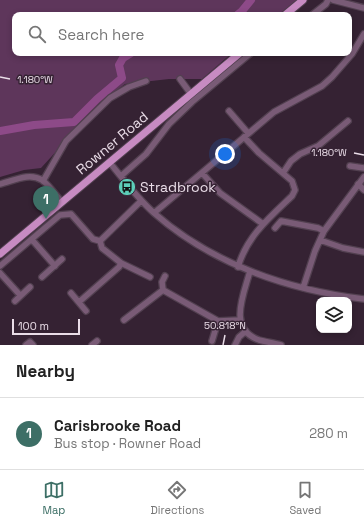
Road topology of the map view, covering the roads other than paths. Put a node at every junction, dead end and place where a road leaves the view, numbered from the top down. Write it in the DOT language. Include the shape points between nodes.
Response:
graph roads {
  1 [pos="303,0"];
  2 [pos="328,0"];
  3 [pos="333,0"];
  4 [pos="364,8"];
  5 [pos="289,12"];
  6 [pos="316,12"];
  7 [pos="364,34"];
  8 [pos="352,54"];
  9 [pos="236,56"];
  10 [pos="247,56"];
  11 [pos="350,56"];
  12 [pos="180,79"];
  13 [pos="146,81"];
  14 [pos="191,94"];
  15 [pos="229,111"];
  16 [pos="348,121"];
  17 [pos="246,135"];
  18 [pos="110,163"];
  19 [pos="350,166"];
  20 [pos="364,168"];
  21 [pos="202,173"];
  22 [pos="283,173"];
  23 [pos="121,176"];
  24 [pos="364,177"];
  25 [pos="43,181"];
  26 [pos="0,184"];
  27 [pos="358,184"];
  28 [pos="364,190"];
  29 [pos="61,201"];
  30 [pos="141,201"];
  31 [pos="154,213"];
  32 [pos="263,224"];
  33 [pos="275,228"];
  34 [pos="324,231"];
  35 [pos="31,240"];
  36 [pos="320,240"];
  37 [pos="100,241"];
  38 [pos="364,252"];
  39 [pos="0,254"];
  40 [pos="62,260"];
  41 [pos="121,263"];
  42 [pos="0,266"];
  43 [pos="55,266"];
  44 [pos="238,267"];
  45 [pos="250,271"];
  46 [pos="0,274"];
  47 [pos="165,276"];
  48 [pos="42,277"];
  49 [pos="150,277"];
  50 [pos="30,288"];
  51 [pos="303,288"];
  52 [pos="163,290"];
  53 [pos="72,293"];
  54 [pos="20,295"];
  55 [pos="364,299"];
  56 [pos="14,301"];
  57 [pos="79,302"];
  58 [pos="86,311"];
  59 [pos="124,320"];
  60 [pos="240,320"];
  61 [pos="218,321"];
  62 [pos="246,331"];
  63 [pos="212,341"];
  64 [pos="26,345"];
  65 [pos="33,345"];
  66 [pos="235,345"];
  67 [pos="281,345"];
  1 -- 5 [label="main road"];
  2 -- 6 [label="street"];
  3 -- 4 [label="street"];
  7 -- 8 [label="street"];
  9 -- 14 [label="main road, Rowner Road"];
  10 -- 23 [label="street" via="173,120 146,154"];
  11 -- 17 [label="street" via="332,78 274,112"];
  12 -- 14 [label="street"];
  13 -- 25 [label="street" via="110,98 66,141"];
  14 -- 18 [label="main road, Rowner Road"];
  15 -- 17 [label="street"];
  16 -- 22 [label="street" via="318,146 291,161"];
  17 -- 21 [label="street"];
  17 -- 22 [label="street" via="259,153"];
  18 -- 23 [label="street"];
  18 -- 29 [label="main road, Rowner Road"];
  19 -- 20 [label="street"];
  21 -- 31 [label="street"];
  21 -- 32 [label="street" via="220,193"];
  22 -- 32 [label="street" via="294,184 294,193"];
  23 -- 30 [label="street"];
  24 -- 27 [label="street"];
  25 -- 26 [label="street" via="30,177"];
  25 -- 29 [label="street"];
  27 -- 28 [label="street"];
  27 -- 34 [label="street"];
  29 -- 39 [label="main road, Rowner Road"];
  30 -- 31 [label="street"];
  30 -- 37 [label="street"];
  31 -- 44 [label="street" via="192,243"];
  32 -- 44 [label="street" via="246,247"];
  33 -- 34 [label="street" via="281,221"];
  34 -- 36 [label="street"];
  35 -- 37 [label="street" via="60,215 71,214 93,239"];
  35 -- 42 [label="street"];
  35 -- 43 [label="street"];
  36 -- 38 [label="street"];
  36 -- 51 [label="street"];
  37 -- 41 [label="street" via="102,248"];
  40 -- 43 [label="street"];
  41 -- 49 [label="street"];
  41 -- 57 [label="street"];
  43 -- 48 [label="street"];
  44 -- 45 [label="street"];
  45 -- 51 [label="street"];
  45 -- 60 [label="street"];
  46 -- 54 [label="street"];
  47 -- 52 [label="street" via="162,282"];
  50 -- 54 [label="street"];
  51 -- 55 [label="street"];
  52 -- 59 [label="street"];
  52 -- 61 [label="street"];
  53 -- 57 [label="street"];
  54 -- 56 [label="street"];
  57 -- 58 [label="street"];
  60 -- 61 [label="street"];
  60 -- 62 [label="street"];
  61 -- 63 [label="street"];
  62 -- 66 [label="street"];
  62 -- 67 [label="street" via="258,340"];
  64 -- 65 [label="street" via="30,342"];
}
